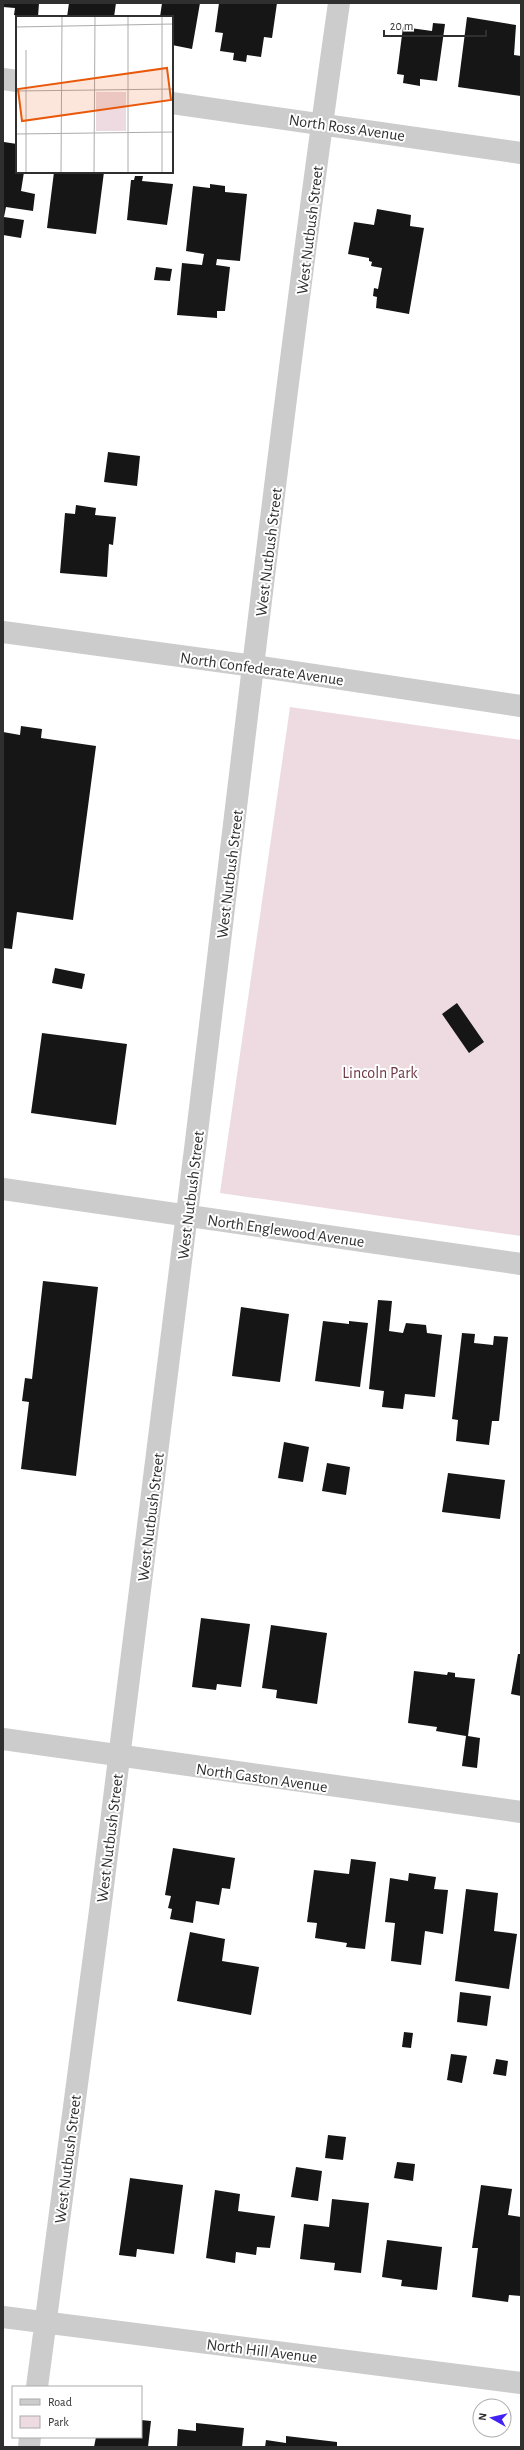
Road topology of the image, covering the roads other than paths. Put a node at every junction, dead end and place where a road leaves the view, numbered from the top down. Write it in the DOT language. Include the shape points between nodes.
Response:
graph roads {
  1 [pos="339,3"];
  2 [pos="3,79"];
  3 [pos="16,81"];
  4 [pos="173,103"];
  5 [pos="322,124"];
  6 [pos="521,153"];
  7 [pos="3,632"];
  8 [pos="254,666"];
  9 [pos="521,706"];
  10 [pos="3,1189"];
  11 [pos="187,1216"];
  12 [pos="521,1264"];
  13 [pos="3,1739"];
  14 [pos="119,1757"];
  15 [pos="521,1812"];
  16 [pos="3,2317"];
  17 [pos="46,2323"];
  18 [pos="521,2383"];
  19 [pos="37,2386"];
  1 -- 5 [label="street, West Nutbush Street"];
  2 -- 3 [label="street"];
  4 -- 5 [label="street, North Ross Avenue"];
  5 -- 6 [label="street, North Ross Avenue"];
  5 -- 8 [label="street, West Nutbush Street"];
  7 -- 8 [label="street, North Confederate Avenue"];
  8 -- 9 [label="street, North Confederate Avenue"];
  8 -- 11 [label="street, West Nutbush Street"];
  10 -- 11 [label="street, North Englewood Avenue"];
  11 -- 12 [label="street, North Englewood Avenue"];
  11 -- 14 [label="street, West Nutbush Street"];
  13 -- 14 [label="street, North Gaston Avenue"];
  14 -- 15 [label="street, North Gaston Avenue"];
  14 -- 17 [label="street, West Nutbush Street"];
  16 -- 17 [label="street, North Hill Avenue"];
  17 -- 18 [label="street, North Hill Avenue"];
  17 -- 19 [label="street, West Nutbush Street"];
}
